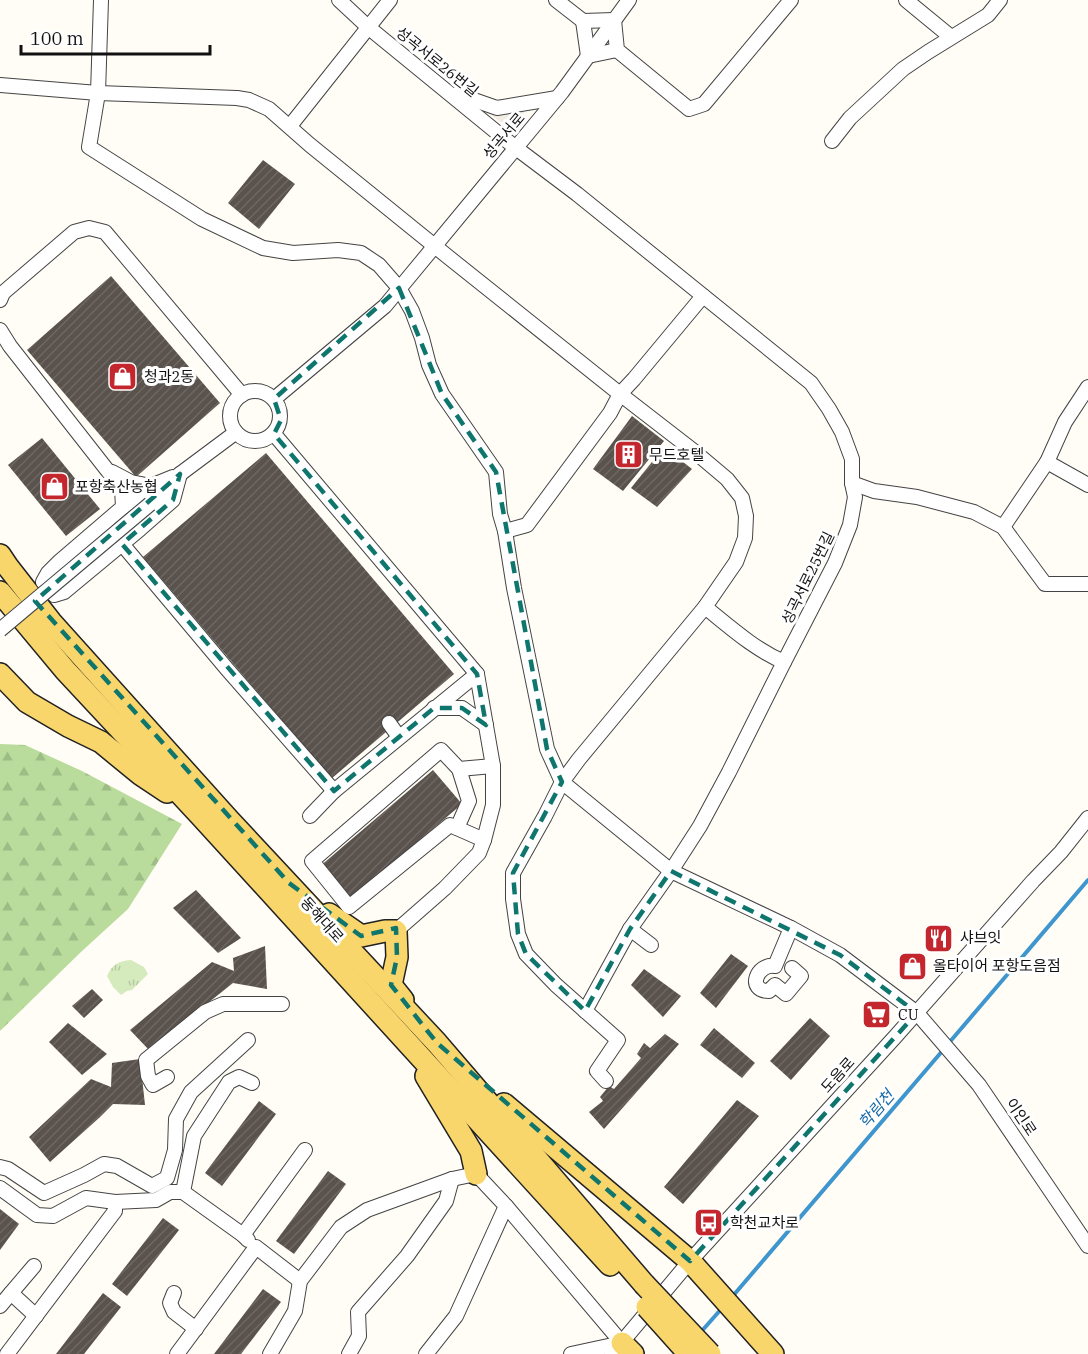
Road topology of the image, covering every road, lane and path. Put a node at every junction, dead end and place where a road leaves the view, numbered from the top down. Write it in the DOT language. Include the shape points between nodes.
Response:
graph roads {
  1 [pos="101,0"];
  2 [pos="339,0"];
  3 [pos="390,0"];
  4 [pos="556,0"];
  5 [pos="629,0"];
  6 [pos="906,0"];
  7 [pos="1000,0"];
  8 [pos="789,1"];
  9 [pos="614,20"];
  10 [pos="583,21"];
  11 [pos="368,27"];
  12 [pos="951,37"];
  13 [pos="617,50"];
  14 [pos="588,56"];
  15 [pos="0,86"];
  16 [pos="446,91"];
  17 [pos="98,93"];
  18 [pos="557,98"];
  19 [pos="290,126"];
  20 [pos="832,141"];
  21 [pos="516,148"];
  22 [pos="434,246"];
  23 [pos="399,288"];
  24 [pos="703,296"];
  25 [pos="0,300"];
  26 [pos="0,330"];
  27 [pos="1088,387"];
  28 [pos="620,394"];
  29 [pos="242,395"];
  30 [pos="274,399"];
  31 [pos="235,433"];
  32 [pos="274,434"];
  33 [pos="1047,462"];
  34 [pos="108,470"];
  35 [pos="180,474"];
  36 [pos="852,483"];
  37 [pos="1088,485"];
  38 [pos="151,486"];
  39 [pos="123,507"];
  40 [pos="1003,527"];
  41 [pos="505,531"];
  42 [pos="122,544"];
  43 [pos="0,555"];
  44 [pos="43,582"];
  45 [pos="1088,584"];
  46 [pos="0,592"];
  47 [pos="54,595"];
  48 [pos="705,607"];
  49 [pos="0,630"];
  50 [pos="784,662"];
  51 [pos="0,674"];
  52 [pos="477,674"];
  53 [pos="434,708"];
  54 [pos="389,723"];
  55 [pos="486,725"];
  56 [pos="399,737"];
  57 [pos="493,766"];
  58 [pos="459,769"];
  59 [pos="562,782"];
  60 [pos="334,790"];
  61 [pos="200,815"];
  62 [pos="310,816"];
  63 [pos="1088,818"];
  64 [pos="457,828"];
  65 [pos="484,840"];
  66 [pos="671,871"];
  67 [pos="289,883"];
  68 [pos="791,928"];
  69 [pos="630,929"];
  70 [pos="396,931"];
  71 [pos="651,945"];
  72 [pos="775,966"];
  73 [pos="792,968"];
  74 [pos="775,985"];
  75 [pos="282,1004"];
  76 [pos="585,1011"];
  77 [pos="917,1013"];
  78 [pos="403,1037"];
  79 [pos="248,1040"];
  80 [pos="437,1043"];
  81 [pos="167,1077"];
  82 [pos="606,1081"];
  83 [pos="252,1083"];
  84 [pos="305,1150"];
  85 [pos="0,1167"];
  86 [pos="476,1174"];
  87 [pos="452,1179"];
  88 [pos="0,1188"];
  89 [pos="183,1192"];
  90 [pos="115,1202"];
  91 [pos="506,1206"];
  92 [pos="243,1235"];
  93 [pos="1088,1246"];
  94 [pos="256,1247"];
  95 [pos="690,1261"];
  96 [pos="34,1266"];
  97 [pos="300,1281"];
  98 [pos="640,1289"];
  99 [pos="11,1293"];
  100 [pos="174,1293"];
  101 [pos="0,1306"];
  102 [pos="36,1316"];
  103 [pos="196,1329"];
  104 [pos="622,1350"];
  105 [pos="7,1354"];
  106 [pos="177,1354"];
  107 [pos="270,1354"];
  108 [pos="349,1354"];
  109 [pos="426,1354"];
  110 [pos="571,1354"];
  111 [pos="688,1354"];
  112 [pos="710,1354"];
  113 [pos="773,1354"];
  1 -- 17 [label="street"];
  2 -- 11 [label="street, 성곡서로26번길"];
  3 -- 11 [label="street"];
  4 -- 10 [label="street"];
  5 -- 9 [label="street, 성곡서로"];
  6 -- 12 [label="street"];
  7 -- 12 [label="street" via="988,15"];
  8 -- 13 [label="street" via="704,104 689,109"];
  9 -- 10 [label="street"];
  9 -- 13 [label="street"];
  9 -- 14 [label="street, 성곡서로"];
  10 -- 14 [label="street"];
  11 -- 16 [label="street, 성곡서로26번길"];
  11 -- 19 [label="street"];
  12 -- 20 [label="street" via="903,69 850,118"];
  13 -- 14 [label="street"];
  14 -- 18 [label="street, 성곡서로"];
  15 -- 17 [label="street"];
  16 -- 18 [label="street" via="497,108"];
  16 -- 21 [label="street, 성곡서로26번길"];
  17 -- 19 [label="street" via="249,100"];
  17 -- 23 [label="street" via="89,147 107,159 202,219 263,248 293,253 361,253 380,265"];
  18 -- 21 [label="street, 성곡서로"];
  19 -- 22 [label="street"];
  21 -- 22 [label="street, 성곡서로"];
  21 -- 24 [label="street, 성곡서로25번길"];
  22 -- 23 [label="street, 성곡서로"];
  22 -- 28 [label="street"];
  23 -- 30 [label="street, 성곡서로" via="385,306"];
  23 -- 41 [label="street" via="412,311 442,394 495,472"];
  24 -- 28 [label="street"];
  24 -- 36 [label="street, 성곡서로25번길" via="811,383 842,432 852,459"];
  25 -- 29 [label="street" via="3,293 74,232 88,228 105,232"];
  26 -- 34 [label="street"];
  27 -- 33 [label="street" via="1065,422"];
  28 -- 41 [label="street" via="527,525"];
  28 -- 48 [label="street" via="727,479 742,498 747,516 745,538 736,562"];
  29 -- 30 [label="street" via="258,391"];
  29 -- 31 [label="street" via="231,408"];
  30 -- 32 [label="street" via="280,420"];
  31 -- 32 [label="street" via="250,442"];
  31 -- 35 [label="street"];
  32 -- 52 [label="street"];
  33 -- 37 [label="street"];
  33 -- 40 [label="street"];
  34 -- 38 [label="street" via="131,482"];
  34 -- 39 [label="street" via="122,489"];
  35 -- 38 [label="street"];
  35 -- 42 [label="street" via="173,500"];
  35 -- 49 [label="street, bridge" via="150,504"];
  36 -- 40 [label="street" via="974,512"];
  36 -- 50 [label="street, 성곡서로25번길" via="855,497 850,525"];
  38 -- 39 [label="street"];
  39 -- 44 [label="street" via="60,561"];
  40 -- 45 [label="street" via="1045,585"];
  41 -- 59 [label="street" via="546,749"];
  42 -- 47 [label="street" via="64,592"];
  42 -- 60 [label="street"];
  43 -- 67 [label="main road, 동해대로" via="51,621"];
  46 -- 61 [label="main road" via="64,670"];
  48 -- 50 [label="street" via="770,656"];
  48 -- 59 [label="street"];
  50 -- 66 [label="street, 성곡서로25번길" via="700,826"];
  51 -- 61 [label="main road" via="27,702 101,742"];
  52 -- 53 [label="street"];
  52 -- 55 [label="street"];
  53 -- 55 [label="street" via="462,708"];
  53 -- 56 [label="street"];
  54 -- 56 [label="street"];
  55 -- 57 [label="street"];
  56 -- 60 [label="street"];
  57 -- 58 [label="street"];
  57 -- 65 [label="street" via="493,805"];
  58 -- 64 [label="street" via="470,801"];
  58 -- 64 [label="street" via="441,750 312,861 349,908 450,825"];
  59 -- 66 [label="street, 이인로"];
  59 -- 76 [label="street" via="513,873 513,899 518,934 526,954"];
  60 -- 62 [label="street"];
  61 -- 78 [label="main road"];
  63 -- 77 [label="street, 도음로"];
  64 -- 65 [label="street"];
  65 -- 70 [label="street" via="479,853"];
  66 -- 68 [label="street, 이인로"];
  66 -- 69 [label="street, 성곡서로25번길"];
  67 -- 70 [label="main road" via="361,936"];
  67 -- 80 [label="main road, 동해대로"];
  68 -- 72 [label="street"];
  68 -- 77 [label="street, 이인로" via="840,955"];
  69 -- 71 [label="street"];
  69 -- 76 [label="street, 성곡서로25번길"];
  70 -- 80 [label="main road" via="397,957 391,985"];
  72 -- 74 [label="street" via="780,972"];
  72 -- 74 [label="street" via="763,968 756,983 765,992"];
  73 -- 74 [label="street" via="801,976 786,994"];
  75 -- 81 [label="street" via="224,1004 204,1012 146,1060 153,1085"];
  76 -- 82 [label="street" via="618,1040 597,1071"];
  77 -- 93 [label="street, 이인로" via="979,1085"];
  77 -- 95 [label="street, 도음로"];
  78 -- 86 [label="main road" via="471,1150"];
  78 -- 98 [label="main road"];
  79 -- 85 [label="street" via="191,1092 176,1119 175,1150 167,1178 152,1186 117,1166 104,1164 44,1192"];
  80 -- 95 [label="main road" via="520,1119"];
  80 -- 98 [label="main road, 동해대로"];
  83 -- 89 [label="street" via="239,1077 229,1083 194,1136"];
  84 -- 92 [label="street"];
  86 -- 87 [label="street"];
  86 -- 91 [label="street"];
  87 -- 97 [label="street" via="367,1210 341,1227"];
  87 -- 108 [label="street" via="446,1201 358,1312 359,1336"];
  88 -- 90 [label="street" via="37,1215 53,1216 87,1198"];
  89 -- 90 [label="street" via="170,1192 156,1200"];
  89 -- 92 [label="street"];
  90 -- 102 [label="street" via="115,1211"];
  91 -- 104 [label="street"];
  91 -- 109 [label="street" via="456,1316"];
  92 -- 94 [label="street"];
  94 -- 97 [label="street"];
  94 -- 103 [label="street"];
  95 -- 104 [label="street, 도음로"];
  95 -- 113 [label="main road"];
  96 -- 99 [label="street"];
  97 -- 107 [label="street" via="295,1311"];
  98 -- 111 [label="main road, bridge"];
  98 -- 112 [label="main road, bridge"];
  99 -- 101 [label="street"];
  99 -- 102 [label="street"];
  100 -- 103 [label="street" via="170,1303 174,1312"];
  102 -- 105 [label="street"];
  103 -- 106 [label="street"];
  104 -- 110 [label="street"];
}
